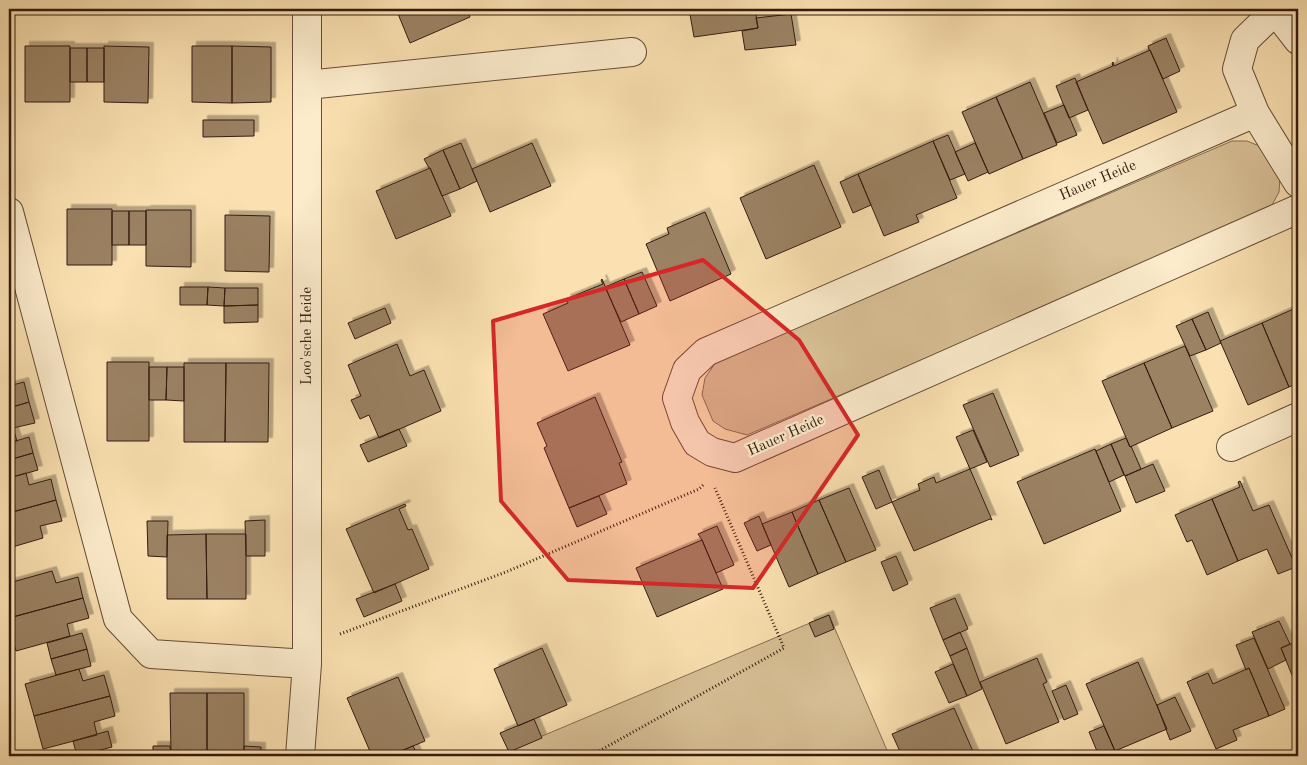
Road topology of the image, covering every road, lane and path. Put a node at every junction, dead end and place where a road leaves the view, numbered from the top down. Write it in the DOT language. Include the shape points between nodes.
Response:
graph roads {
  1 [pos="307,9"];
  2 [pos="1275,9"];
  3 [pos="1298,40"];
  4 [pos="632,52"];
  5 [pos="307,84"];
  6 [pos="1255,113"];
  7 [pos="1298,183"];
  8 [pos="1298,209"];
  9 [pos="9,212"];
  10 [pos="1298,417"];
  11 [pos="1231,446"];
  12 [pos="735,458"];
  13 [pos="710,478"];
  14 [pos="307,655"];
  15 [pos="300,756"];
  16 [pos="590,756"];
  1 -- 5 [label="street, Loo'sche Heide"];
  2 -- 3 [label="street"];
  2 -- 6 [label="street" via="1245,40 1237,69"];
  4 -- 5 [label="street"];
  5 -- 14 [label="street, Loo'sche Heide"];
  6 -- 7 [label="street"];
  6 -- 12 [label="street, Hauer Heide" via="706,352 687,370 677,398 697,443 712,452"];
  8 -- 12 [label="street, Hauer Heide"];
  9 -- 14 [label="street" via="118,619 151,654"];
  10 -- 11 [label="street"];
  12 -- 13 [label="path"];
  13 -- 14 [label="path" via="698,489"];
  13 -- 16 [label="path" via="784,648"];
  14 -- 15 [label="street, Loo'sche Heide"];
}
